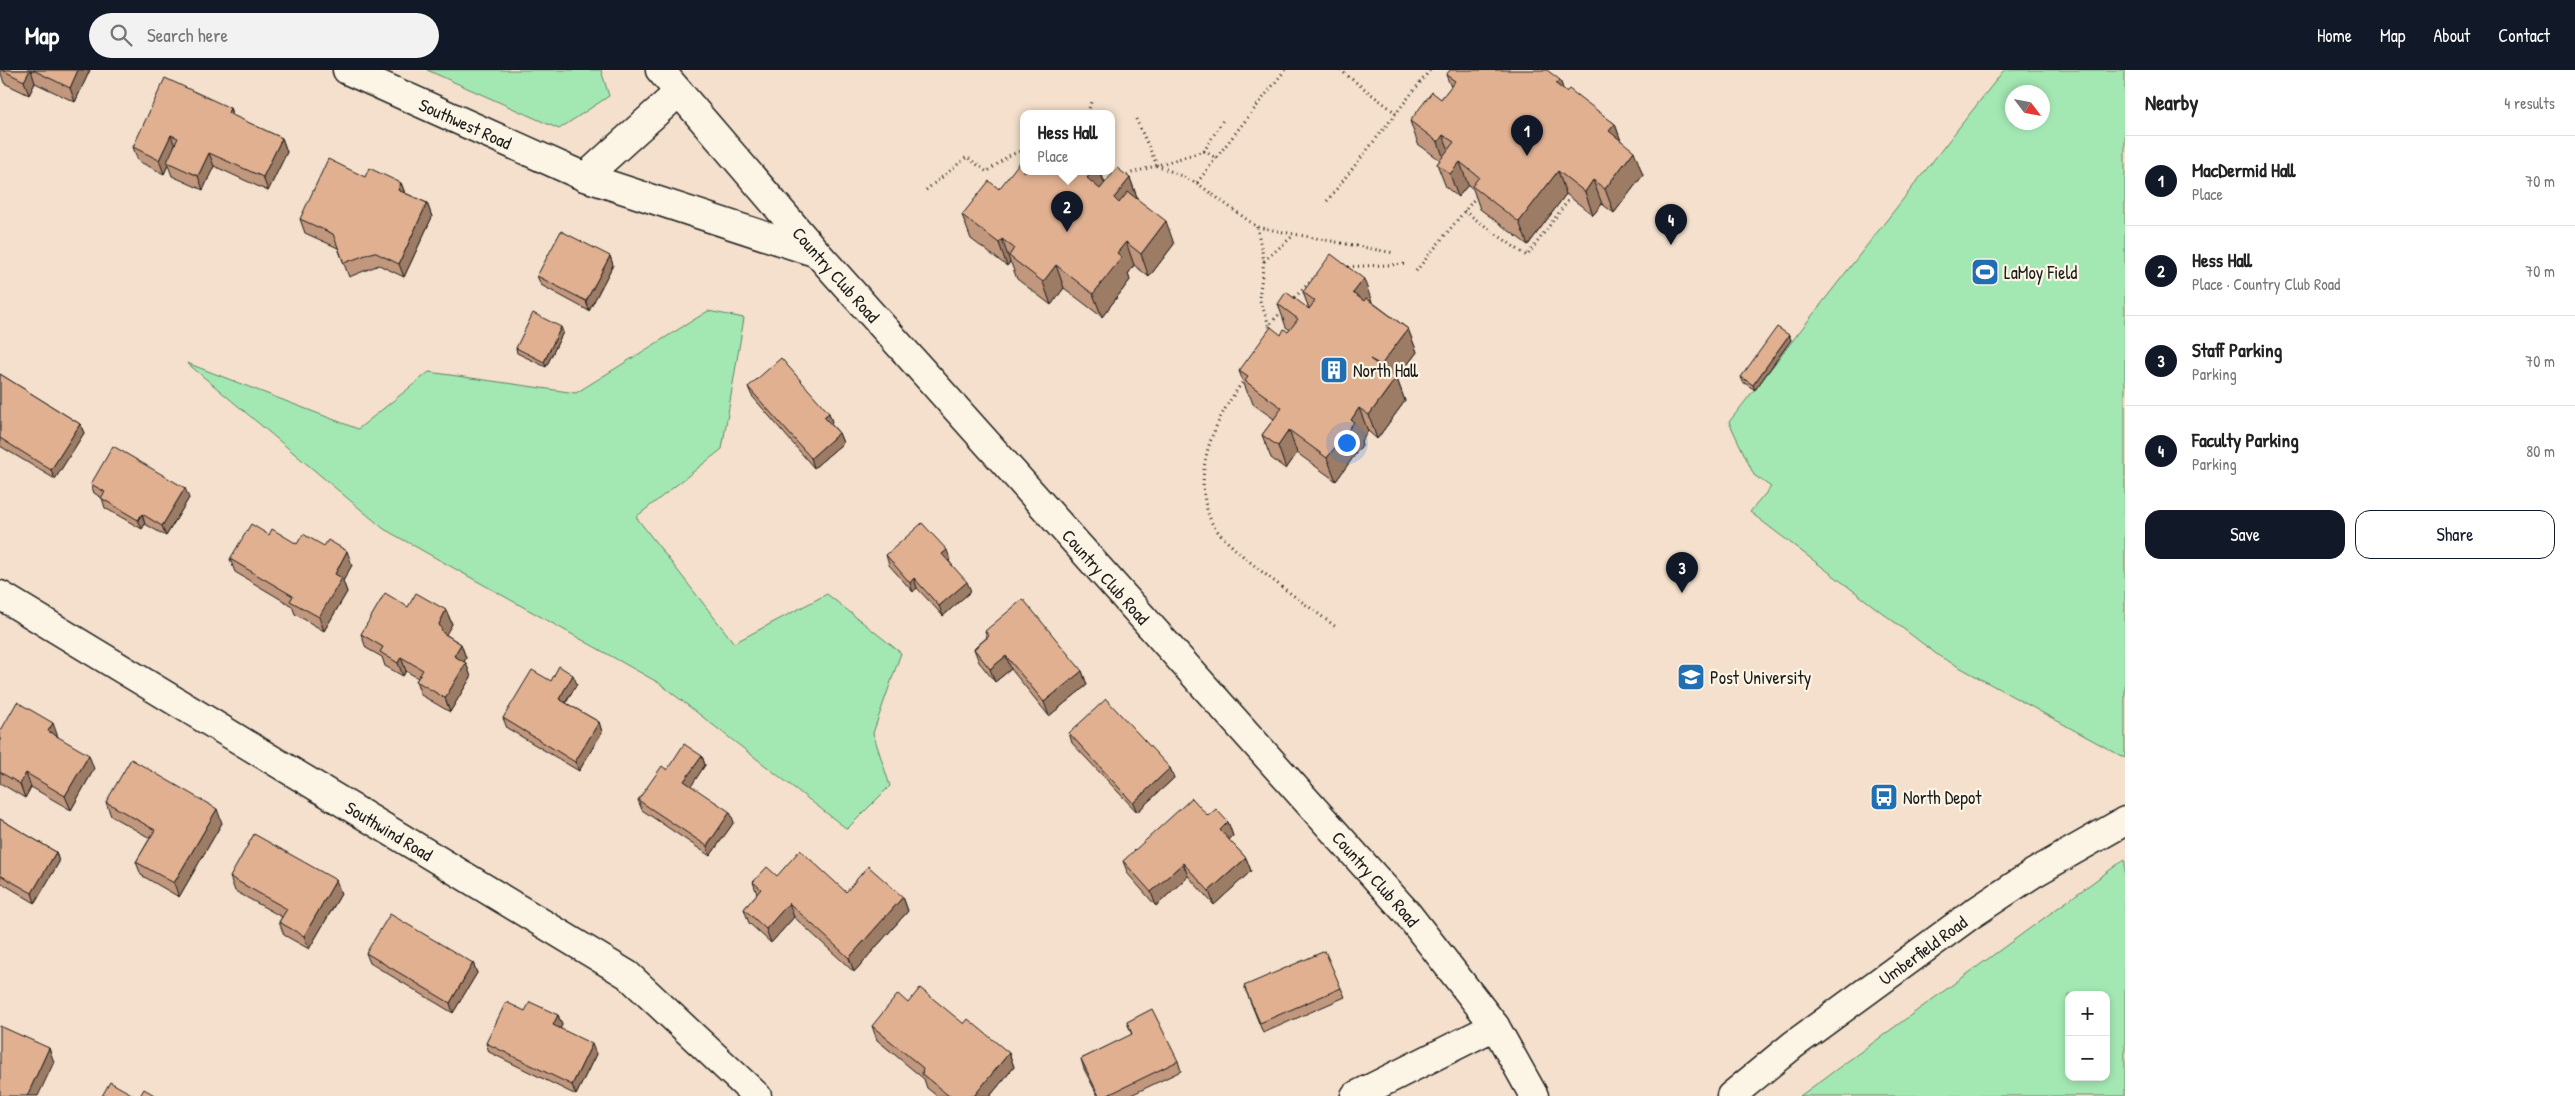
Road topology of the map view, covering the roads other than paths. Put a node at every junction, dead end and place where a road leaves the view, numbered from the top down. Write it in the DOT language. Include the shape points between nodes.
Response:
graph roads {
  1 [pos="347,70"];
  2 [pos="660,70"];
  3 [pos="679,92"];
  4 [pos="585,177"];
  5 [pos="817,253"];
  6 [pos="0,595"];
  7 [pos="2125,821"];
  8 [pos="1495,1026"];
  9 [pos="757,1096"];
  10 [pos="1355,1096"];
  11 [pos="1534,1096"];
  12 [pos="1731,1096"];
  1 -- 4 [label="street, Southwest Road"];
  2 -- 3 [label="street, Country Club Road"];
  3 -- 4 [label="street"];
  3 -- 5 [label="street, Country Club Road"];
  4 -- 5 [label="street, Southwest Road"];
  5 -- 8 [label="street, Country Club Road" via="1407,913"];
  6 -- 9 [label="street, Southwind Road" via="628,975"];
  7 -- 12 [label="street, Umberfield Road" via="2034,873 1972,914 1793,1046"];
  8 -- 10 [label="street"];
  8 -- 11 [label="street, Country Club Road"];
}
